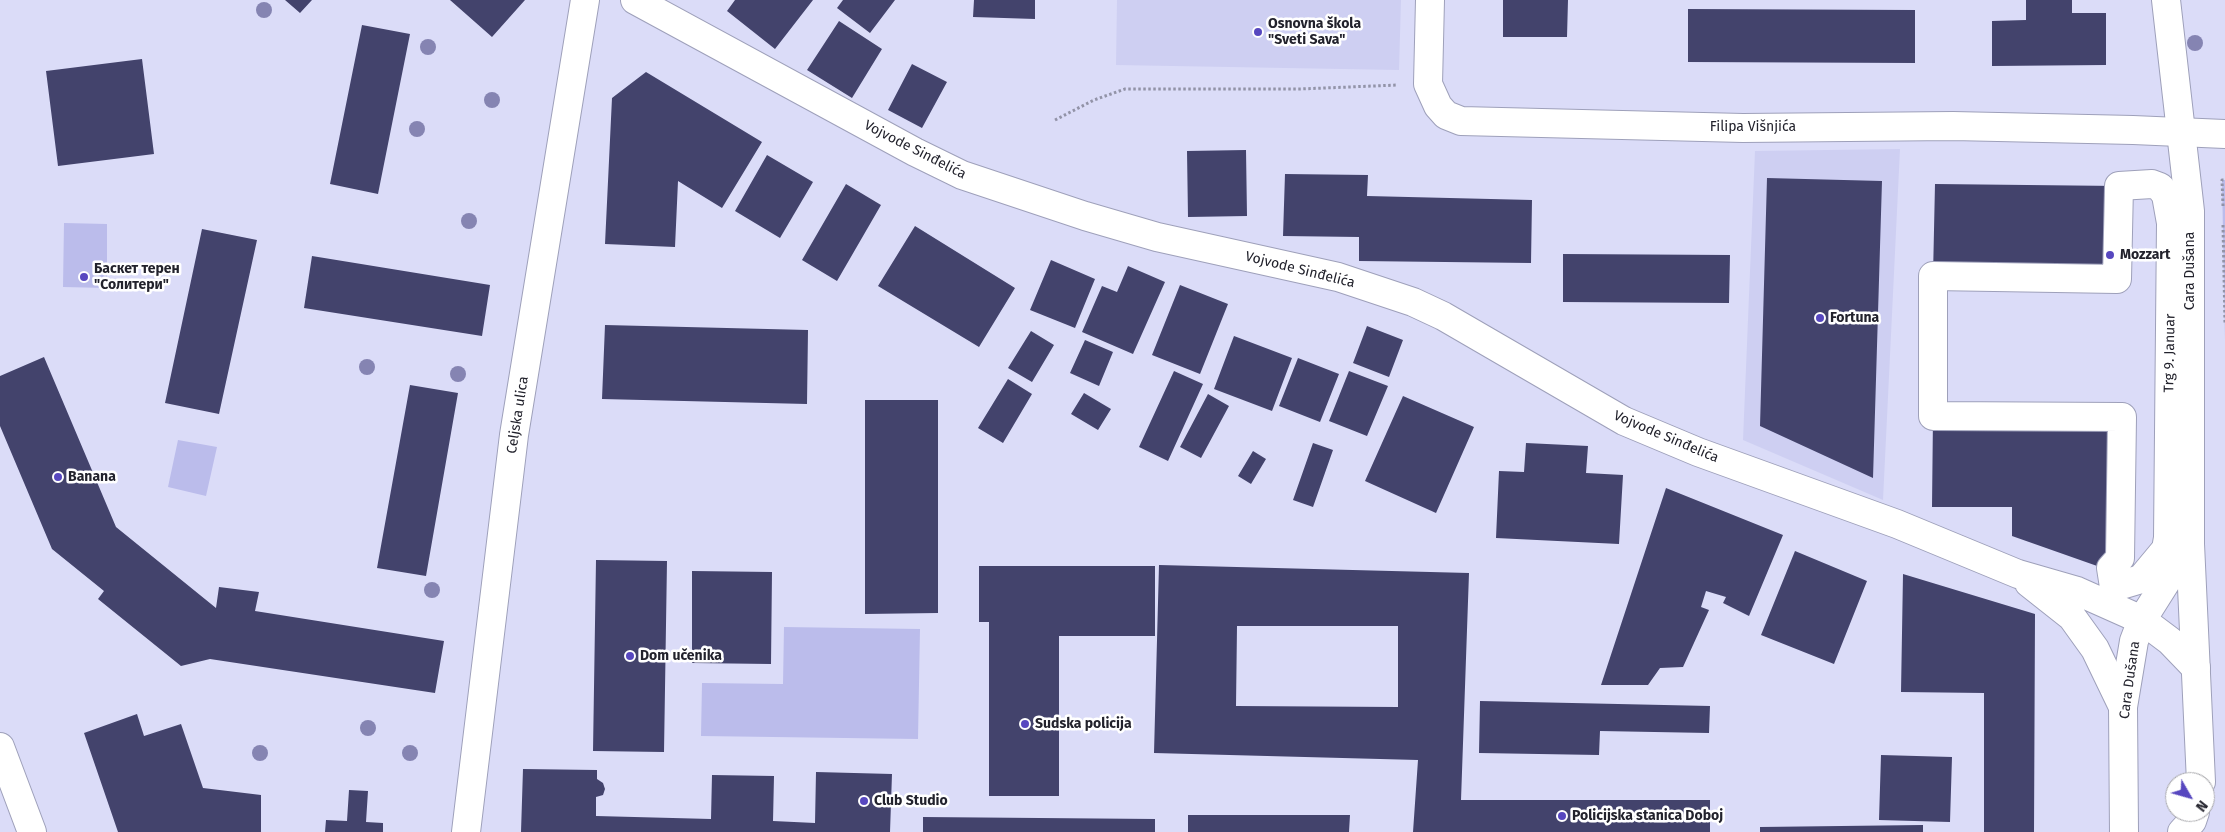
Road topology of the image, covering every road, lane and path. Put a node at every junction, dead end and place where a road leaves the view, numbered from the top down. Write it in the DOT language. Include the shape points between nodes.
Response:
graph roads {
  1 [pos="585,0"];
  2 [pos="634,0"];
  3 [pos="1430,0"];
  4 [pos="2166,0"];
  5 [pos="1428,84"];
  6 [pos="1056,120"];
  7 [pos="2180,133"];
  8 [pos="2225,134"];
  9 [pos="2225,180"];
  10 [pos="2223,209"];
  11 [pos="2223,219"];
  12 [pos="2225,324"];
  13 [pos="1933,416"];
  14 [pos="2190,544"];
  15 [pos="2018,574"];
  16 [pos="2142,620"];
  17 [pos="2196,668"];
  18 [pos="2123,707"];
  19 [pos="0,748"];
  20 [pos="2201,772"];
  21 [pos="2191,822"];
  22 [pos="32,832"];
  23 [pos="466,832"];
  24 [pos="2124,832"];
  25 [pos="2182,832"];
  1 -- 23 [label="street, Celjska ulica" via="514,435"];
  2 -- 15 [label="street, Vojvode Sinđelića" via="962,175 1157,237 1338,277 1413,302 1443,316 1624,421 1698,452 1897,524"];
  3 -- 5 [label="street, Filipa Višnjića"];
  4 -- 7 [label="street, Cara Dušana"];
  5 -- 6 [label="path" via="1300,89 1125,89 1094,100"];
  5 -- 7 [label="street, Filipa Višnjića" via="1446,115 1461,121 1743,128 1954,126"];
  7 -- 8 [label="street, Filipa Višnjića"];
  7 -- 14 [label="street, Cara Dušana" via="2190,211"];
  9 -- 10 [label="path" via="2222,180"];
  11 -- 12 [label="path"];
  13 -- 13 [label="street, Trg 9. Januar" via="1933,276 2117,278 2119,186 2152,184 2160,187 2166,195 2172,223 2168,538 2166,549 2141,578 2114,587 2111,568 2120,558 2122,417"];
  14 -- 16 [label="street, Cara Dušana"];
  14 -- 17 [label="street, Cara Dušana"];
  15 -- 16 [label="street, Vojvode Sinđelića" via="2077,591"];
  15 -- 18 [label="street, Vojvode Sinđelića" via="2072,617 2095,649"];
  16 -- 17 [label="street, Vojvode Sinđelića" via="2170,641"];
  16 -- 18 [label="street, Cara Dušana" via="2134,641"];
  17 -- 20 [label="street, Cara Dušana"];
  18 -- 24 [label="street, Cara Dušana"];
  19 -- 22 [label="street"];
  21 -- 25 [label="street"];
}
